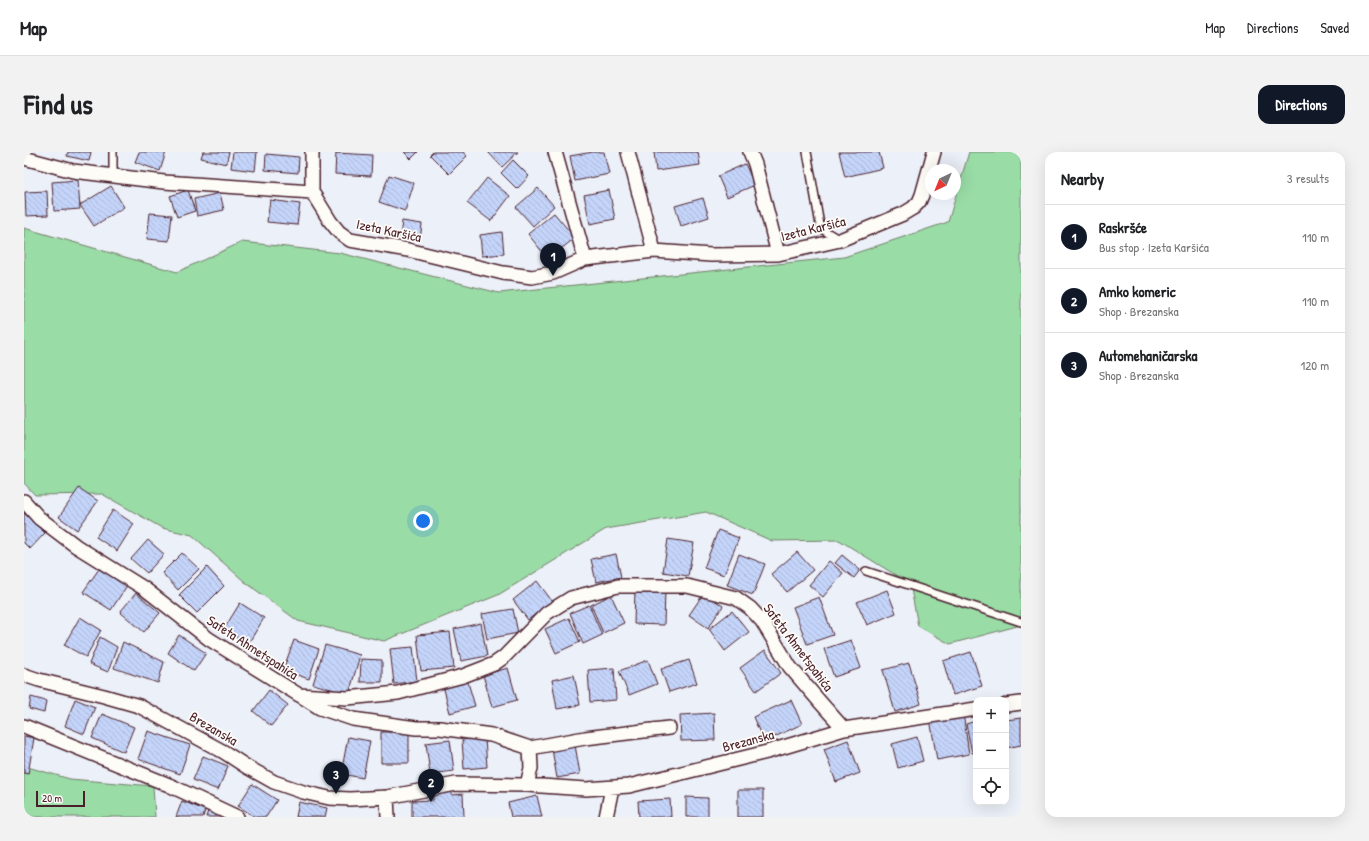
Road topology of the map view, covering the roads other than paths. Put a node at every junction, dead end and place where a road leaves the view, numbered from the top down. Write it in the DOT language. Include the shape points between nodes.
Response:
graph roads {
  1 [pos="113,152"];
  2 [pos="312,152"];
  3 [pos="555,152"];
  4 [pos="628,152"];
  5 [pos="750,152"];
  6 [pos="807,152"];
  7 [pos="934,152"];
  8 [pos="24,158"];
  9 [pos="113,176"];
  10 [pos="312,192"];
  11 [pos="840,240"];
  12 [pos="654,251"];
  13 [pos="778,254"];
  14 [pos="585,259"];
  15 [pos="24,501"];
  16 [pos="866,571"];
  17 [pos="1021,622"];
  18 [pos="24,675"];
  19 [pos="299,695"];
  20 [pos="1021,703"];
  21 [pos="1009,705"];
  22 [pos="973,709"];
  23 [pos="24,726"];
  24 [pos="669,728"];
  25 [pos="844,728"];
  26 [pos="530,748"];
  27 [pos="527,785"];
  28 [pos="612,788"];
  29 [pos="387,797"];
  30 [pos="237,817"];
  31 [pos="388,817"];
  32 [pos="606,817"];
  1 -- 9 [label="lane"];
  2 -- 10 [label="street"];
  3 -- 14 [label="street"];
  4 -- 12 [label="street"];
  5 -- 13 [label="street"];
  6 -- 11 [label="lane" via="820,225"];
  7 -- 11 [label="street, Izeta Karšića" via="922,195 913,208"];
  8 -- 9 [label="street" via="73,171"];
  9 -- 10 [label="street"];
  10 -- 14 [label="street, Izeta Karšića" via="330,221 350,240 532,277 553,273"];
  11 -- 13 [label="street, Izeta Karšića"];
  12 -- 13 [label="street, Izeta Karšića" via="711,255"];
  12 -- 14 [label="street, Izeta Karšića"];
  15 -- 19 [label="street, Safeta Ahmetspahića" via="39,518 76,546 145,589 209,639"];
  16 -- 17 [label="lane"];
  18 -- 29 [label="street, Brezanska" via="138,706 274,782 302,792 329,798"];
  19 -- 25 [label="street, Safeta Ahmetspahića" via="347,698 398,693 463,676 494,664 504,657 546,613 571,598 618,586 687,586 736,598 750,608 762,621 790,667"];
  19 -- 26 [label="street" via="320,708 352,719 491,735"];
  20 -- 21 [label="street"];
  22 -- 25 [label="street, Brezanska"];
  23 -- 30 [label="street" via="169,785"];
  24 -- 26 [label="street" via="585,738"];
  25 -- 28 [label="street, Brezanska" via="767,752"];
  26 -- 27 [label="street" via="531,768"];
  27 -- 28 [label="street, Brezanska"];
  27 -- 29 [label="street, Brezanska" via="456,784"];
  28 -- 32 [label="street"];
  29 -- 31 [label="street"];
}
